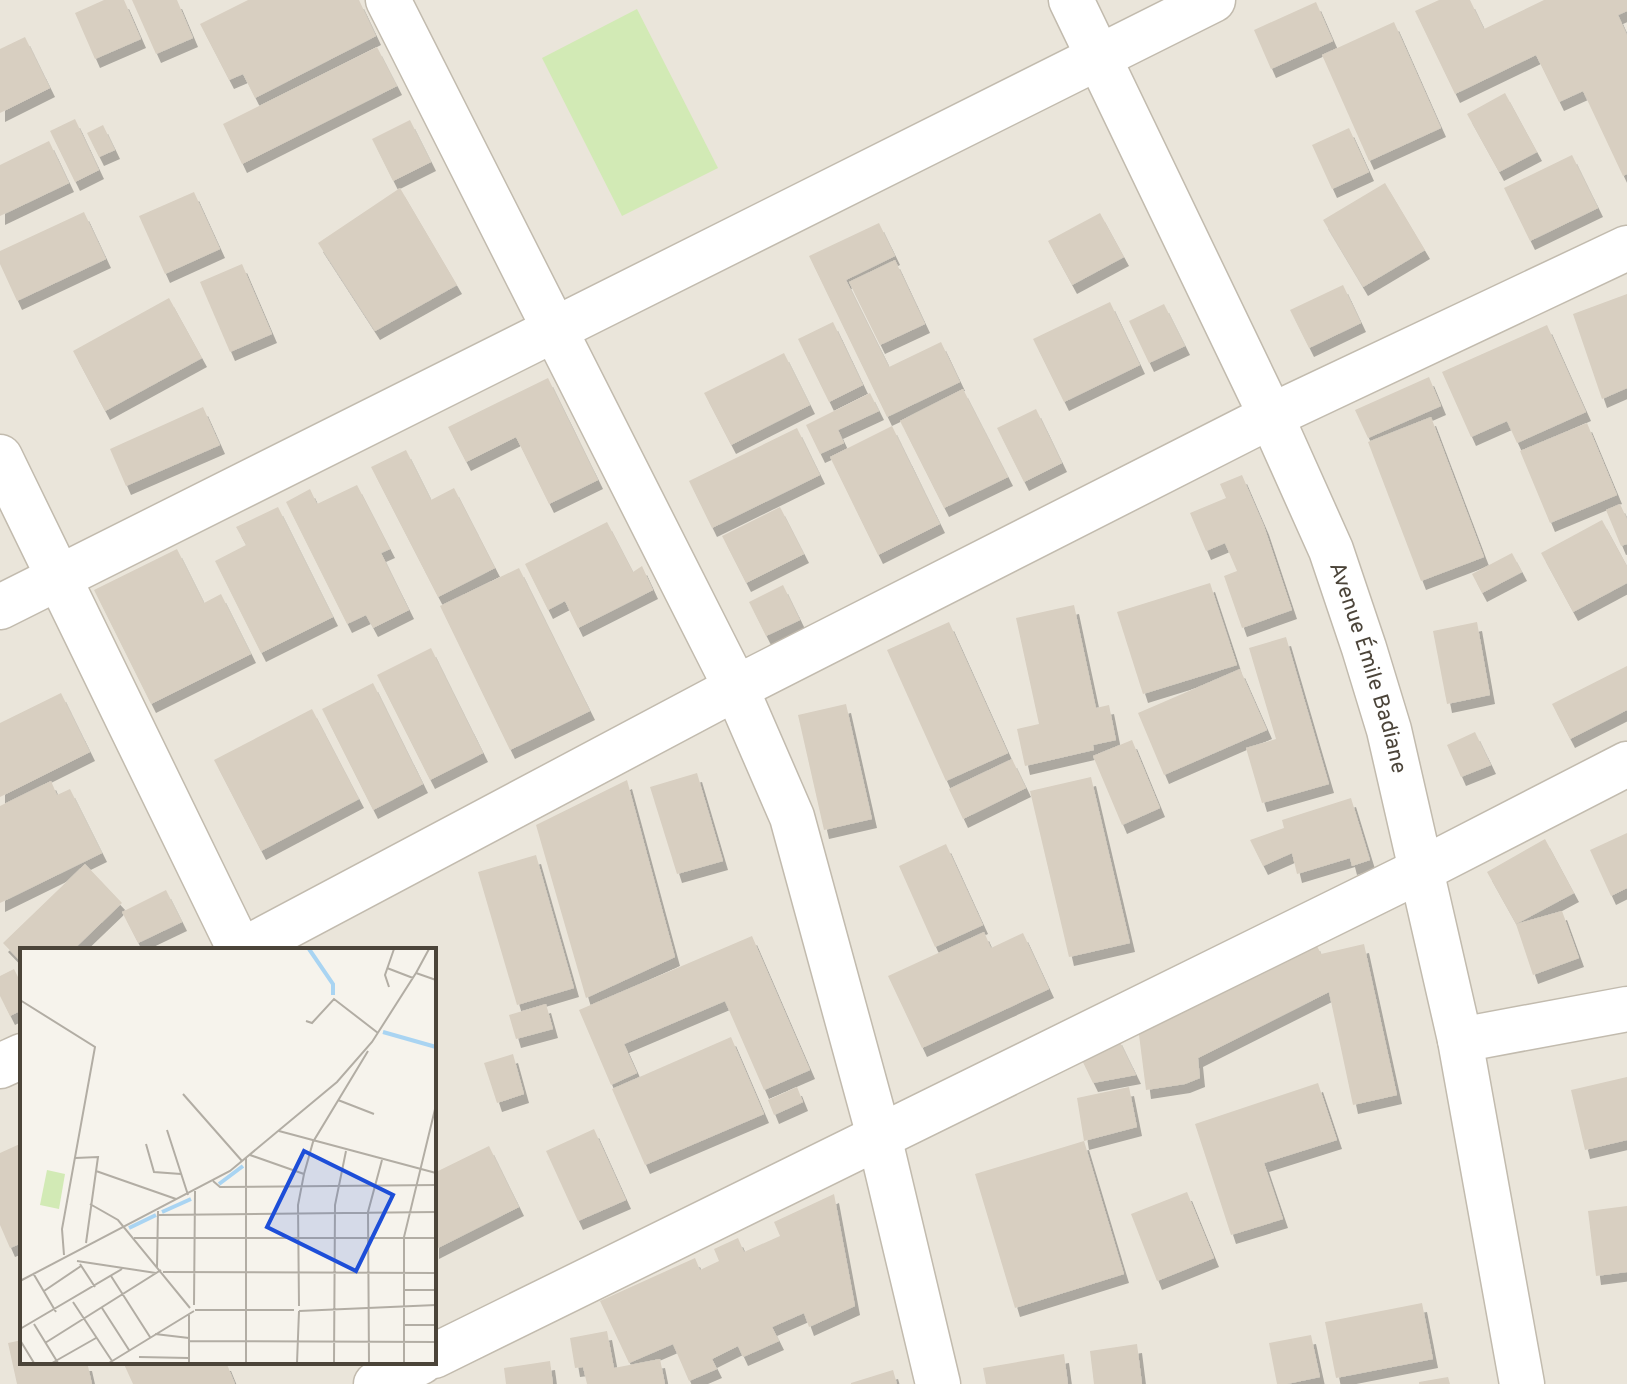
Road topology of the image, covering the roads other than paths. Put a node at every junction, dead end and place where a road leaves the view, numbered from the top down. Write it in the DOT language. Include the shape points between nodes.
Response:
graph roads {
  1 [pos="388,0"];
  2 [pos="1071,0"];
  3 [pos="1213,0"];
  4 [pos="1099,56"];
  5 [pos="1627,248"];
  6 [pos="555,329"];
  7 [pos="1271,416"];
  8 [pos="0,457"];
  9 [pos="58,579"];
  10 [pos="0,607"];
  11 [pos="736,688"];
  12 [pos="1627,764"];
  13 [pos="1421,870"];
  14 [pos="241,948"];
  15 [pos="246,948"];
  16 [pos="1627,1009"];
  17 [pos="1460,1040"];
  18 [pos="20,1057"];
  19 [pos="0,1066"];
  20 [pos="879,1136"];
  21 [pos="436,1355"];
  22 [pos="351,1364"];
  23 [pos="417,1364"];
  24 [pos="356,1384"];
  25 [pos="376,1384"];
  26 [pos="938,1384"];
  27 [pos="1522,1384"];
  1 -- 6 [label="street"];
  2 -- 4 [label="street, Avenue Émile Badiane"];
  3 -- 4 [label="street"];
  4 -- 6 [label="street"];
  4 -- 7 [label="street, Avenue Émile Badiane"];
  5 -- 7 [label="street"];
  6 -- 9 [label="street"];
  6 -- 11 [label="street"];
  7 -- 11 [label="street"];
  7 -- 13 [label="street, Avenue Émile Badiane" via="1331,550 1364,648"];
  8 -- 9 [label="street"];
  9 -- 10 [label="street"];
  9 -- 14 [label="street"];
  11 -- 15 [label="street"];
  11 -- 20 [label="street" via="792,817"];
  12 -- 13 [label="street"];
  13 -- 17 [label="street, Avenue Émile Badiane"];
  13 -- 20 [label="street"];
  16 -- 17 [label="street"];
  17 -- 27 [label="street, Avenue Émile Badiane"];
  18 -- 19 [label="street"];
  20 -- 21 [label="street"];
  20 -- 26 [label="street"];
  22 -- 24 [label="street"];
  23 -- 25 [label="street"];
}
